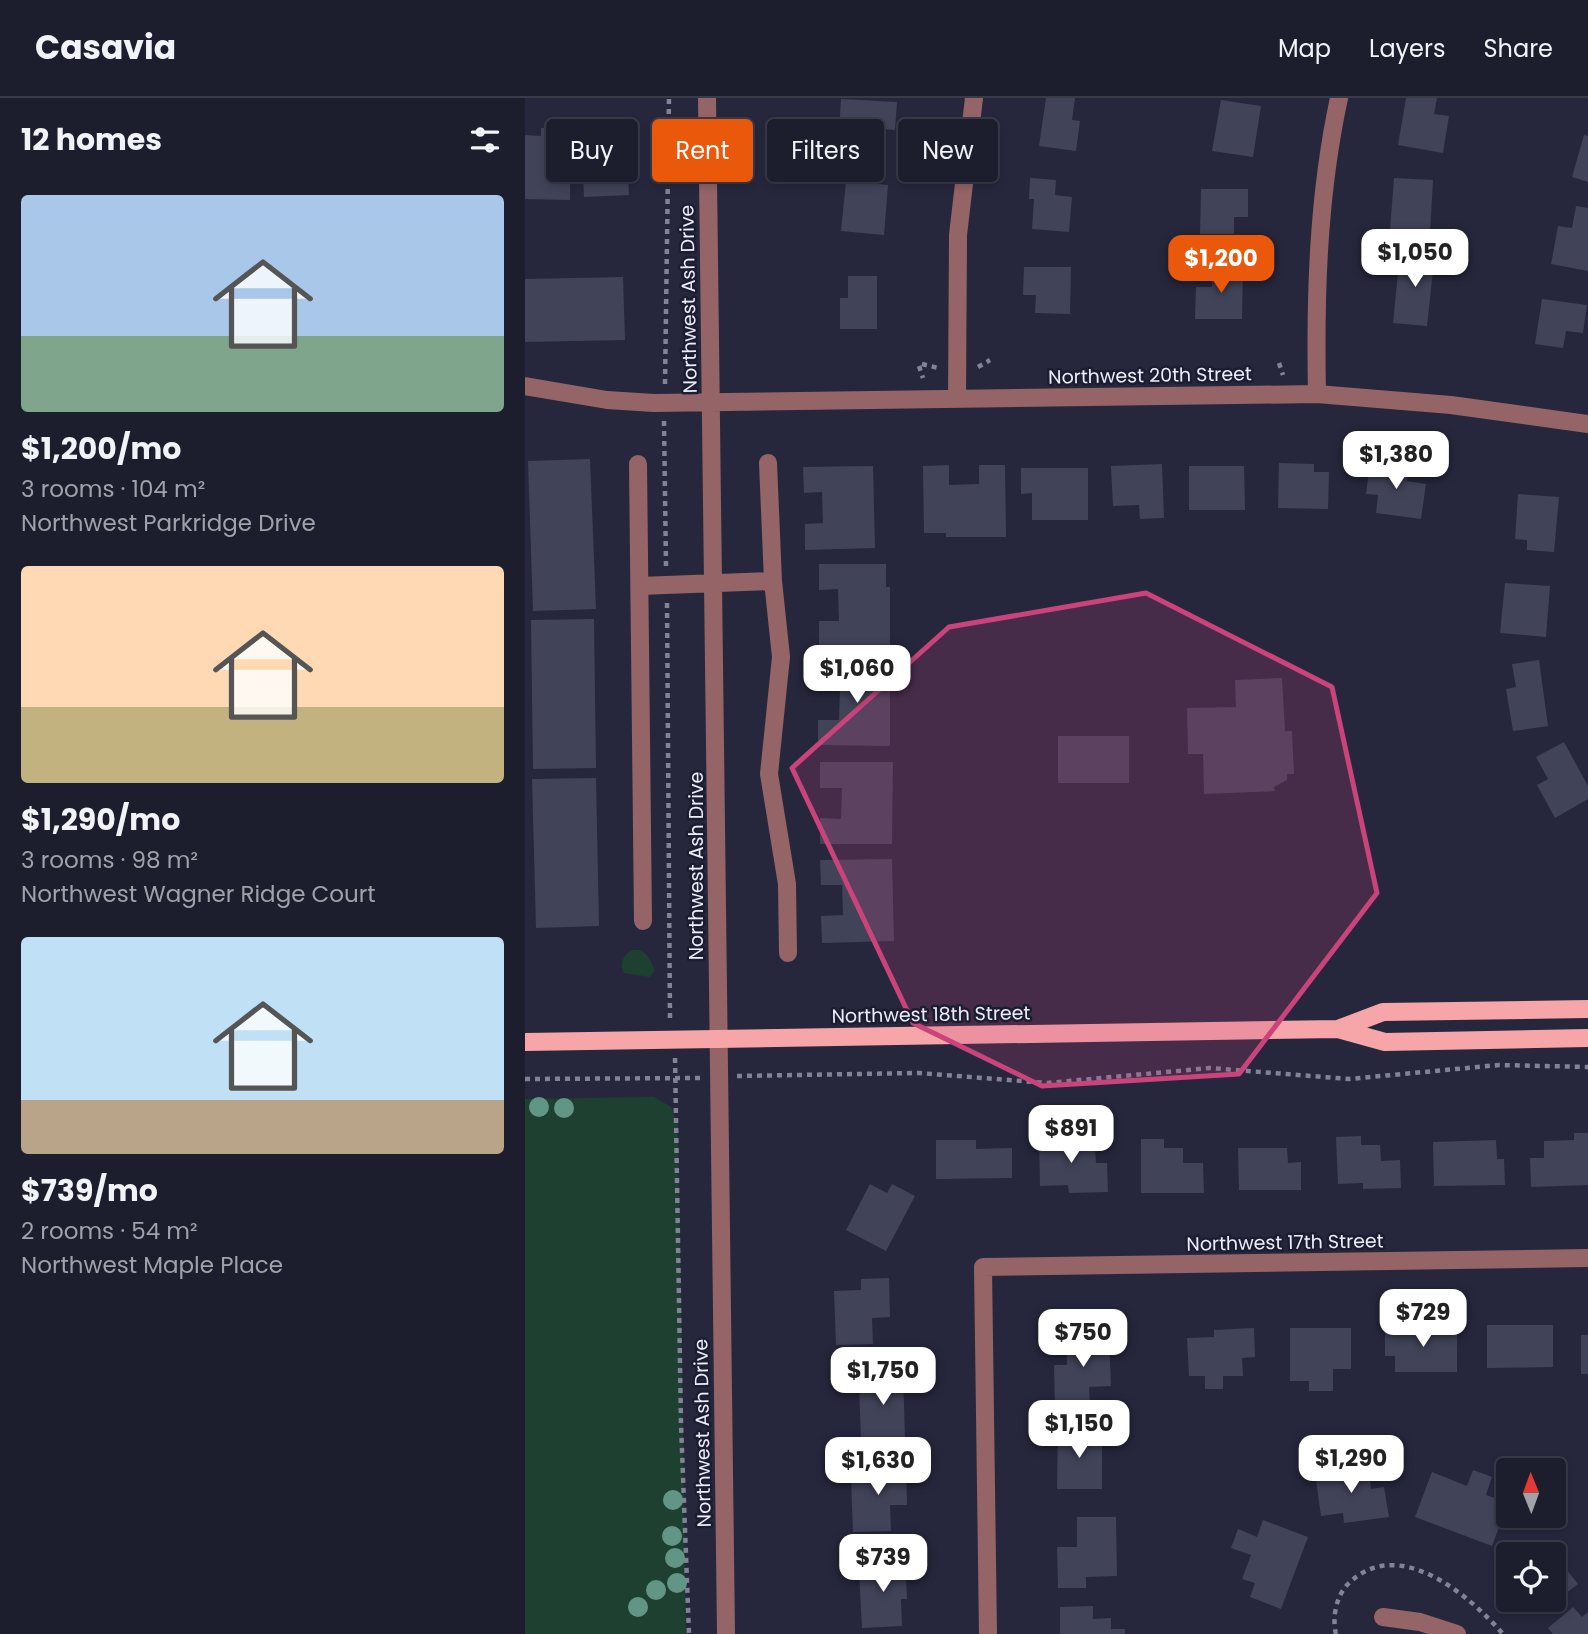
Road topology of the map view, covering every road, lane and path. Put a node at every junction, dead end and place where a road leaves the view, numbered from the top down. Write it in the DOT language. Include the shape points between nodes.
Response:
graph roads {
  1 [pos="707,98"];
  2 [pos="974,98"];
  3 [pos="1339,98"];
  4 [pos="525,386"];
  5 [pos="1317,394"];
  6 [pos="957,399"];
  7 [pos="710,403"];
  8 [pos="1588,424"];
  9 [pos="768,463"];
  10 [pos="638,464"];
  11 [pos="773,581"];
  12 [pos="713,584"];
  13 [pos="640,586"];
  14 [pos="643,921"];
  15 [pos="788,953"];
  16 [pos="1588,1009"];
  17 [pos="1338,1029"];
  18 [pos="718,1038"];
  19 [pos="1588,1038"];
  20 [pos="673,1040"];
  21 [pos="525,1042"];
  22 [pos="1588,1066"];
  23 [pos="718,1076"];
  24 [pos="525,1079"];
  25 [pos="678,1079"];
  26 [pos="1588,1258"];
  27 [pos="1383,1617"];
  28 [pos="689,1634"];
  29 [pos="726,1634"];
  30 [pos="988,1634"];
  31 [pos="1336,1634"];
  32 [pos="1457,1634"];
  33 [pos="1503,1634"];
  1 -- 7 [label="street, Northwest Ash Drive"];
  2 -- 6 [label="street" via="958,235"];
  3 -- 5 [label="street" via="1322,208 1316,294"];
  4 -- 7 [label="street, Northwest 20th Street" via="607,400"];
  5 -- 6 [label="street, Northwest 20th Street"];
  5 -- 8 [label="street, Northwest 20th Street" via="1451,405"];
  6 -- 7 [label="street, Northwest 20th Street"];
  7 -- 12 [label="street, Northwest Ash Drive"];
  9 -- 11 [label="street"];
  10 -- 13 [label="street"];
  11 -- 12 [label="street"];
  11 -- 15 [label="street" via="781,657 769,774 786,884"];
  12 -- 13 [label="street"];
  12 -- 18 [label="street, Northwest Ash Drive"];
  13 -- 14 [label="street"];
  16 -- 17 [label="main road, Northwest 18th Street" via="1383,1012"];
  17 -- 18 [label="main road, Northwest 18th Street"];
  17 -- 19 [label="main road, Northwest 18th Street" via="1385,1042"];
  18 -- 20 [label="main road, Northwest 18th Street"];
  18 -- 23 [label="street, Northwest Ash Drive"];
  20 -- 21 [label="main road, Northwest 18th Street"];
  20 -- 25 [label="path"];
  22 -- 23 [label="path" via="1499,1065 1349,1079 1210,1068 1048,1083 919,1073"];
  23 -- 25 [label="path"];
  23 -- 29 [label="street, Northwest Ash Drive"];
  24 -- 25 [label="path"];
  25 -- 28 [label="path" via="681,1423"];
  26 -- 30 [label="street, Northwest 17th Street" via="983,1267"];
  27 -- 32 [label="street"];
  31 -- 33 [label="path" via="1335,1613 1346,1586 1369,1570 1391,1565 1415,1569 1455,1589"];
}
